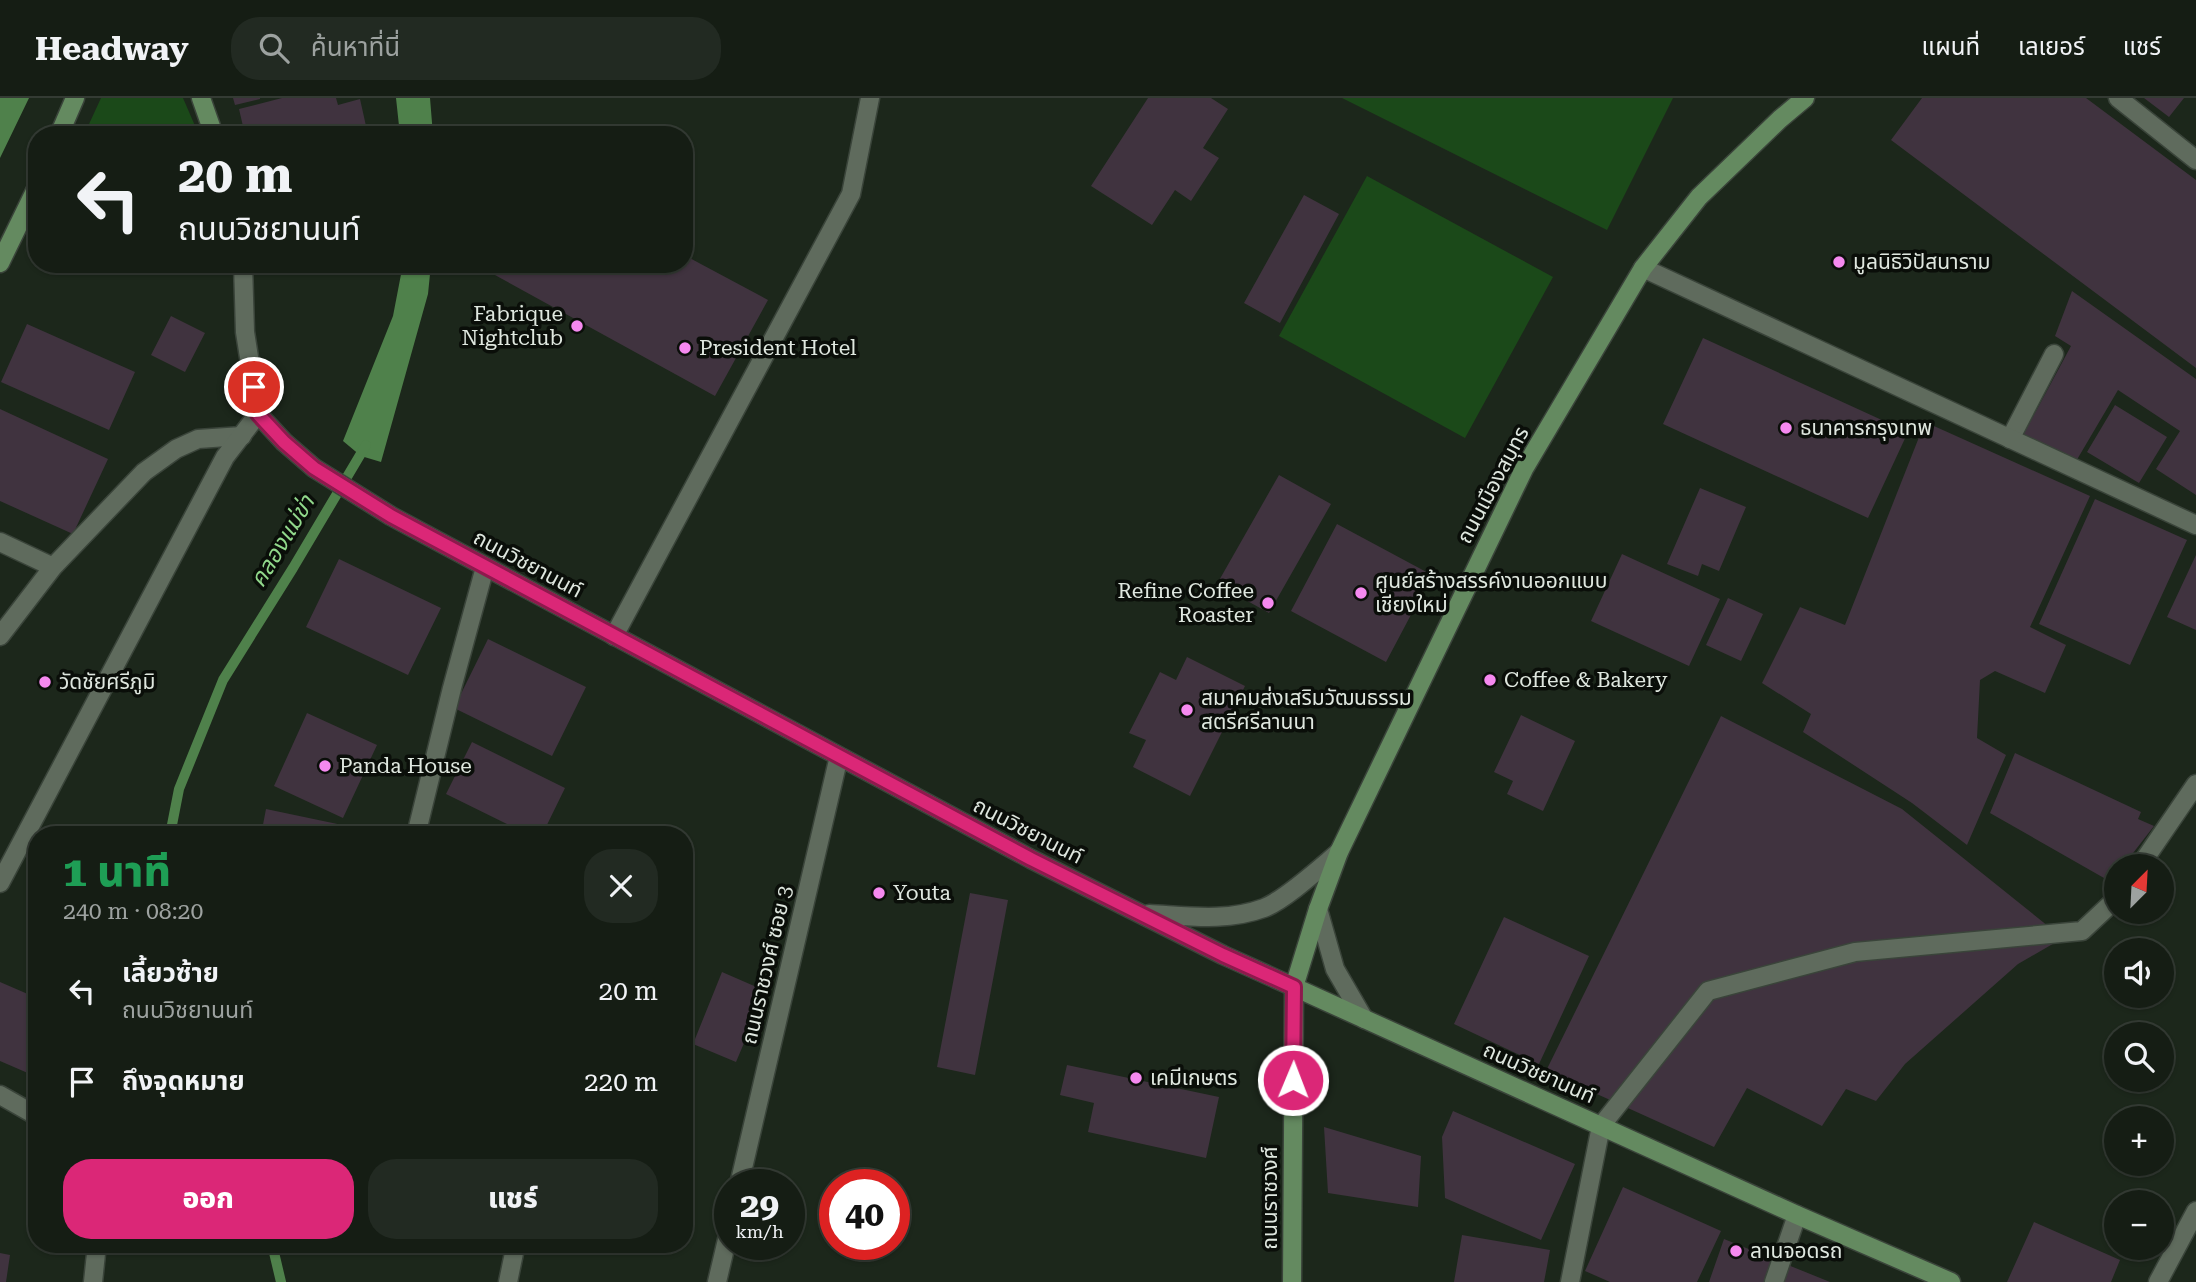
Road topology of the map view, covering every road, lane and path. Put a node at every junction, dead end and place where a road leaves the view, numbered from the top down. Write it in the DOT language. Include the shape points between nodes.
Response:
graph roads {
  1 [pos="75,98"];
  2 [pos="201,98"];
  3 [pos="870,98"];
  4 [pos="1805,98"];
  5 [pos="2118,98"];
  6 [pos="63,126"];
  7 [pos="211,126"];
  8 [pos="2196,160"];
  9 [pos="28,214"];
  10 [pos="0,263"];
  11 [pos="1643,268"];
  12 [pos="243,273"];
  13 [pos="2054,354"];
  14 [pos="258,414"];
  15 [pos="242,436"];
  16 [pos="2010,439"];
  17 [pos="2196,525"];
  18 [pos="0,542"];
  19 [pos="53,567"];
  20 [pos="485,567"];
  21 [pos="0,636"];
  22 [pos="614,636"];
  23 [pos="839,755"];
  24 [pos="2196,784"];
  25 [pos="30,826"];
  26 [pos="418,826"];
  27 [pos="28,830"];
  28 [pos="1339,852"];
  29 [pos="2148,854"];
  30 [pos="0,883"];
  31 [pos="1318,909"];
  32 [pos="2104,910"];
  33 [pos="1139,913"];
  34 [pos="1294,987"];
  35 [pos="1364,1020"];
  36 [pos="0,1095"];
  37 [pos="28,1111"];
  38 [pos="1601,1126"];
  39 [pos="743,1169"];
  40 [pos="2196,1211"];
  41 [pos="1797,1215"];
  42 [pos="96,1253"];
  43 [pos="514,1253"];
  44 [pos="722,1260"];
  45 [pos="93,1282"];
  46 [pos="508,1282"];
  47 [pos="717,1282"];
  48 [pos="1292,1282"];
  49 [pos="1570,1282"];
  50 [pos="1774,1282"];
  51 [pos="1951,1282"];
  52 [pos="2158,1282"];
  1 -- 6 [label="street"];
  2 -- 7 [label="street"];
  3 -- 22 [label="street" via="851,194"];
  4 -- 11 [label="street, ถนนเมืองสมุทร" via="1699,197"];
  5 -- 8 [label="street"];
  9 -- 10 [label="street"];
  11 -- 16 [label="street"];
  11 -- 28 [label="street, ถนนเมืองสมุทร" via="1524,469"];
  12 -- 14 [label="street" via="245,332"];
  13 -- 16 [label="street"];
  14 -- 15 [label="street"];
  14 -- 20 [label="street, ถนนวิชยานนท์" via="314,468"];
  15 -- 19 [label="street" via="198,439 176,449 144,472"];
  15 -- 25 [label="street" via="225,457"];
  16 -- 17 [label="street"];
  18 -- 19 [label="street"];
  19 -- 21 [label="street"];
  20 -- 22 [label="street, ถนนวิชยานนท์"];
  20 -- 26 [label="street"];
  22 -- 23 [label="street, ถนนวิชยานนท์"];
  23 -- 33 [label="street, ถนนวิชยานนท์"];
  23 -- 39 [label="street, ถนนราชวงศ์ ซอย 3"];
  24 -- 29 [label="street"];
  27 -- 30 [label="street"];
  28 -- 31 [label="street, ถนนเมืองสมุทร"];
  28 -- 33 [label="street" via="1266,907 1223,918"];
  31 -- 34 [label="street, ถนนเมืองสมุทร"];
  31 -- 35 [label="street" via="1335,969"];
  32 -- 38 [label="street" via="2082,931 1855,952 1708,991"];
  33 -- 34 [label="street, ถนนวิชยานนท์"];
  34 -- 35 [label="street, ถนนวิชยานนท์"];
  34 -- 48 [label="street, ถนนราชวงศ์"];
  35 -- 38 [label="street, ถนนวิชยานนท์"];
  36 -- 37 [label="street"];
  38 -- 41 [label="street, ถนนวิชยานนท์"];
  38 -- 49 [label="street"];
  40 -- 52 [label="street"];
  41 -- 50 [label="street"];
  41 -- 51 [label="street, ถนนวิชยานนท์"];
  42 -- 45 [label="street"];
  43 -- 46 [label="street"];
  44 -- 47 [label="street"];
}
